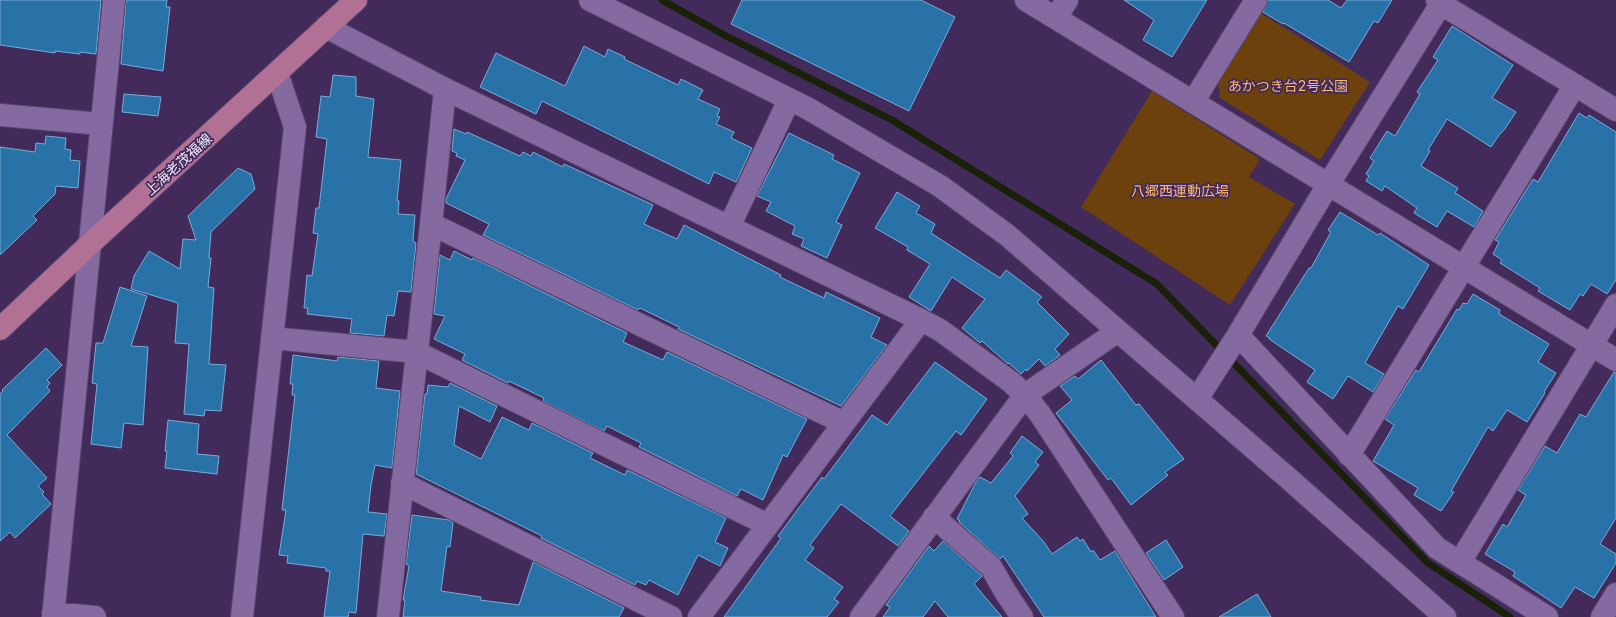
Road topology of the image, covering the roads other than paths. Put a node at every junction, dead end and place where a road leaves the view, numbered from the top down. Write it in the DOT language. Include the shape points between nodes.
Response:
graph roads {
  1 [pos="114,0"];
  2 [pos="356,0"];
  3 [pos="590,0"];
  4 [pos="1026,0"];
  5 [pos="1067,0"];
  6 [pos="1256,0"];
  7 [pos="1439,2"];
  8 [pos="1056,18"];
  9 [pos="326,27"];
  10 [pos="277,74"];
  11 [pos="1575,85"];
  12 [pos="445,89"];
  13 [pos="789,100"];
  14 [pos="1193,102"];
  15 [pos="1616,110"];
  16 [pos="0,115"];
  17 [pos="101,124"];
  18 [pos="1328,185"];
  19 [pos="431,224"];
  20 [pos="730,227"];
  21 [pos="91,244"];
  22 [pos="1464,267"];
  23 [pos="1616,306"];
  24 [pos="920,320"];
  25 [pos="0,329"];
  26 [pos="1118,331"];
  27 [pos="272,338"];
  28 [pos="1235,340"];
  29 [pos="1592,345"];
  30 [pos="416,352"];
  31 [pos="1616,360"];
  32 [pos="1025,395"];
  33 [pos="1197,399"];
  34 [pos="844,423"];
  35 [pos="1349,455"];
  36 [pos="402,483"];
  37 [pos="934,517"];
  38 [pos="768,525"];
  39 [pos="1460,562"];
  40 [pos="1616,594"];
  41 [pos="53,615"];
  42 [pos="95,617"];
  43 [pos="242,617"];
  44 [pos="388,617"];
  45 [pos="671,617"];
  46 [pos="699,617"];
  47 [pos="861,617"];
  48 [pos="1022,617"];
  49 [pos="1173,617"];
  50 [pos="1445,617"];
  51 [pos="1547,617"];
  52 [pos="1602,617"];
  1 -- 17 [label="street"];
  2 -- 9 [label="main road, 上海老茂福線"];
  3 -- 13 [label="street"];
  4 -- 8 [label="street"];
  5 -- 8 [label="street"];
  6 -- 14 [label="street"];
  7 -- 11 [label="street"];
  7 -- 18 [label="street"];
  8 -- 14 [label="street"];
  9 -- 10 [label="main road, 上海老茂福線"];
  9 -- 12 [label="street"];
  10 -- 21 [label="main road, 上海老茂福線"];
  10 -- 27 [label="street" via="295,127"];
  11 -- 15 [label="street"];
  11 -- 22 [label="street"];
  12 -- 19 [label="street"];
  12 -- 20 [label="street"];
  13 -- 20 [label="street"];
  13 -- 26 [label="street" via="940,186 1007,235"];
  14 -- 18 [label="street"];
  16 -- 17 [label="street"];
  17 -- 21 [label="street"];
  18 -- 22 [label="street"];
  18 -- 28 [label="street"];
  19 -- 30 [label="street"];
  19 -- 34 [label="street"];
  20 -- 24 [label="street"];
  21 -- 25 [label="main road, 上海老茂福線"];
  21 -- 41 [label="street"];
  22 -- 29 [label="street"];
  22 -- 35 [label="street"];
  23 -- 29 [label="street"];
  24 -- 32 [label="street" via="940,330 971,352"];
  24 -- 34 [label="street"];
  26 -- 32 [label="street"];
  26 -- 33 [label="street"];
  27 -- 30 [label="street"];
  27 -- 43 [label="street"];
  28 -- 33 [label="street"];
  28 -- 35 [label="street"];
  29 -- 31 [label="street"];
  29 -- 39 [label="street"];
  30 -- 36 [label="street"];
  30 -- 38 [label="street"];
  32 -- 37 [label="street"];
  32 -- 49 [label="street"];
  33 -- 50 [label="street"];
  34 -- 38 [label="street"];
  35 -- 39 [label="street" via="1437,548"];
  36 -- 44 [label="street"];
  36 -- 45 [label="street"];
  37 -- 47 [label="street"];
  37 -- 48 [label="street" via="991,567"];
  38 -- 46 [label="street"];
  39 -- 51 [label="street"];
  40 -- 52 [label="street"];
  41 -- 42 [label="street"];
}
